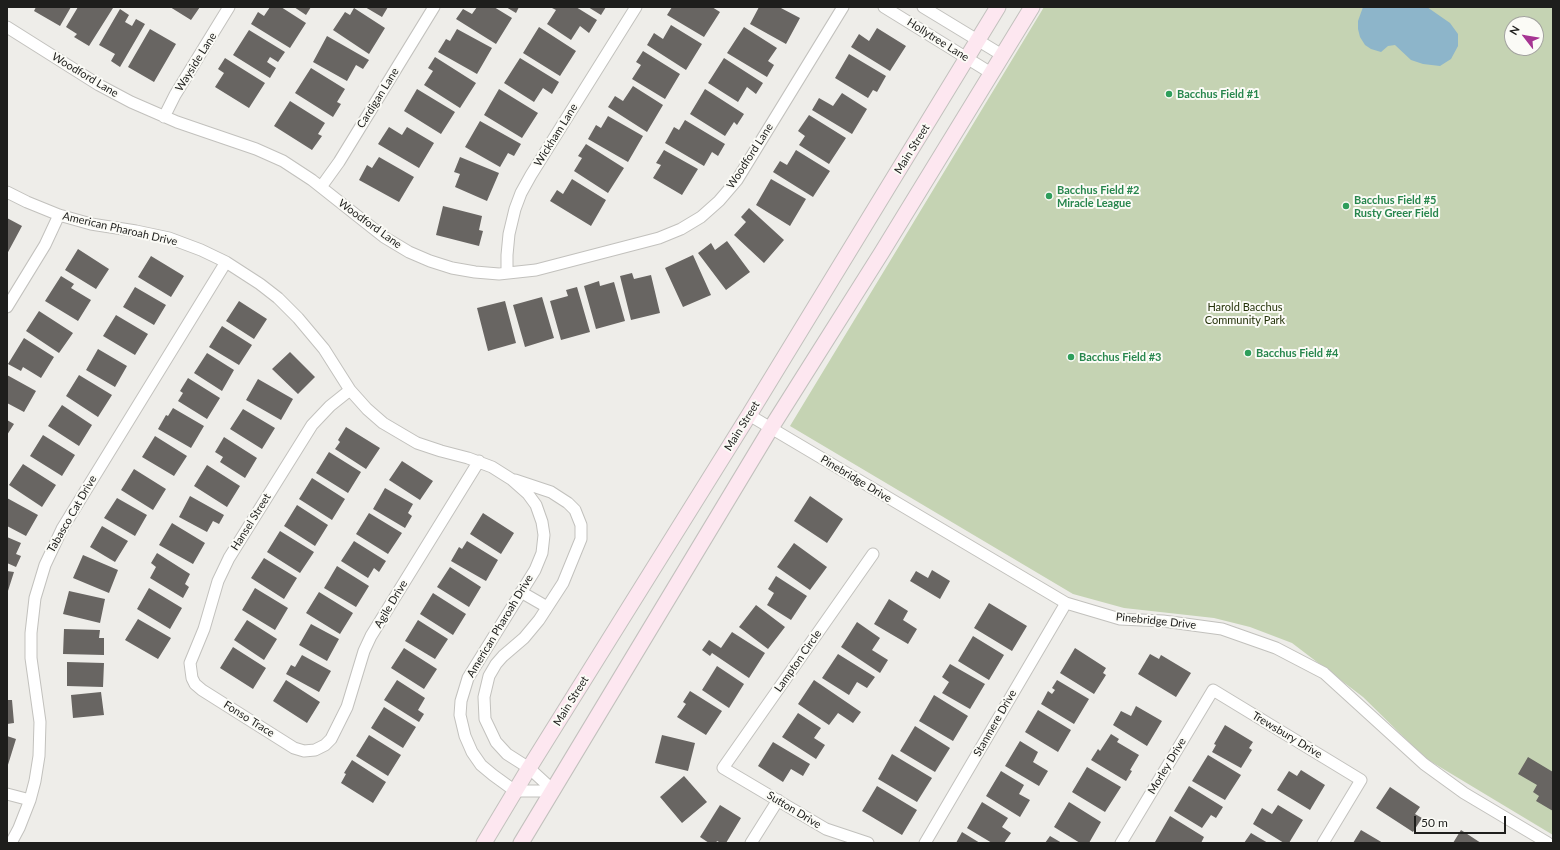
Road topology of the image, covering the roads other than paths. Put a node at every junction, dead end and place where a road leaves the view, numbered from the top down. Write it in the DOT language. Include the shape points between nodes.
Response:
graph roads {
  1 [pos="229,7"];
  2 [pos="434,7"];
  3 [pos="636,7"];
  4 [pos="843,7"];
  5 [pos="884,7"];
  6 [pos="923,7"];
  7 [pos="998,7"];
  8 [pos="1032,7"];
  9 [pos="7,27"];
  10 [pos="978,40"];
  11 [pos="1002,56"];
  12 [pos="967,58"];
  13 [pos="991,73"];
  14 [pos="164,117"];
  15 [pos="321,187"];
  16 [pos="7,192"];
  17 [pos="59,215"];
  18 [pos="226,262"];
  19 [pos="507,273"];
  20 [pos="7,307"];
  21 [pos="350,390"];
  22 [pos="749,415"];
  23 [pos="771,428"];
  24 [pos="479,462"];
  25 [pos="511,479"];
  26 [pos="873,554"];
  27 [pos="520,592"];
  28 [pos="1066,603"];
  29 [pos="547,607"];
  30 [pos="191,674"];
  31 [pos="1213,690"];
  32 [pos="315,750"];
  33 [pos="529,768"];
  34 [pos="723,768"];
  35 [pos="516,791"];
  36 [pos="554,791"];
  37 [pos="7,794"];
  38 [pos="30,800"];
  39 [pos="778,800"];
  40 [pos="11,843"];
  41 [pos="484,843"];
  42 [pos="521,843"];
  43 [pos="751,843"];
  44 [pos="868,843"];
  45 [pos="925,843"];
  46 [pos="1121,843"];
  47 [pos="1323,843"];
  48 [pos="1548,843"];
  1 -- 14 [label="street, Wayside Lane"];
  2 -- 15 [label="street, Cardigan Lane"];
  3 -- 19 [label="street, Wickham Lane" via="521,194 509,234"];
  4 -- 19 [label="street, Woodford Lane" via="737,180 708,212 681,229 659,238 543,268"];
  5 -- 12 [label="street, Hollytree Lane"];
  6 -- 10 [label="street, Hollytree Lane"];
  7 -- 10 [label="main road, Main Street"];
  8 -- 11 [label="main road"];
  9 -- 14 [label="street, Woodford Lane" via="99,85"];
  10 -- 11 [label="street, Hollytree Lane"];
  10 -- 12 [label="main road, Main Street"];
  11 -- 13 [label="main road"];
  12 -- 13 [label="street, Hollytree Lane"];
  12 -- 22 [label="main road, Main Street"];
  13 -- 23 [label="main road"];
  14 -- 15 [label="street, Woodford Lane" via="269,155 299,171"];
  15 -- 19 [label="street, Woodford Lane" via="384,237 417,256 462,270"];
  16 -- 17 [label="street, American Pharoah Drive"];
  17 -- 18 [label="street, American Pharoah Drive" via="92,224 169,238"];
  17 -- 20 [label="street" via="45,245"];
  18 -- 21 [label="street, American Pharoah Drive" via="260,284 298,318 324,349"];
  18 -- 38 [label="street, Tabasco Cat Drive" via="62,529 45,565 35,598 31,633 31,658 40,737 37,771"];
  21 -- 24 [label="street, American Pharoah Drive" via="374,415 401,435 428,447"];
  21 -- 30 [label="street, Hansel Street" via="312,425 229,558 218,581 204,629 191,659"];
  22 -- 23 [label="street, Pinebridge Drive"];
  22 -- 33 [label="main road, Main Street"];
  23 -- 28 [label="street, Pinebridge Drive"];
  23 -- 36 [label="main road"];
  24 -- 25 [label="street, American Pharoah Drive"];
  24 -- 32 [label="street, Agile Drive" via="371,636 350,698 334,733 325,745"];
  25 -- 27 [label="street, American Pharoah Drive" via="536,505 544,535 538,563"];
  25 -- 29 [label="street, American Pharoah Drive" via="551,492 572,506 580,519 582,530 579,544 563,583"];
  26 -- 34 [label="street, Lampton Circle"];
  27 -- 29 [label="street"];
  27 -- 35 [label="street, American Pharoah Drive" via="468,678 460,709 465,736 476,758 493,776"];
  28 -- 45 [label="street, Stanmere Drive"];
  28 -- 48 [label="street, Pinebridge Drive" via="1120,619 1163,621 1222,629 1276,648 1324,673 1424,764 1464,792"];
  29 -- 33 [label="street, American Pharoah Drive" via="530,632 496,664 489,676 484,697 485,719 491,735 507,754"];
  30 -- 32 [label="street, Fonso Trace" via="195,684 202,690 294,748 304,751"];
  31 -- 46 [label="street, Morley Drive"];
  31 -- 47 [label="street, Trewsbury Drive" via="1361,780"];
  33 -- 35 [label="main road, Main Street"];
  33 -- 36 [label="street, American Pharoah Drive"];
  34 -- 39 [label="street, Sutton Drive"];
  35 -- 36 [label="street"];
  35 -- 41 [label="main road, Main Street"];
  36 -- 42 [label="main road"];
  37 -- 38 [label="street"];
  38 -- 40 [label="street, Tabasco Cat Drive"];
  39 -- 43 [label="street"];
  39 -- 44 [label="street, Sutton Drive" via="826,829"];
}
